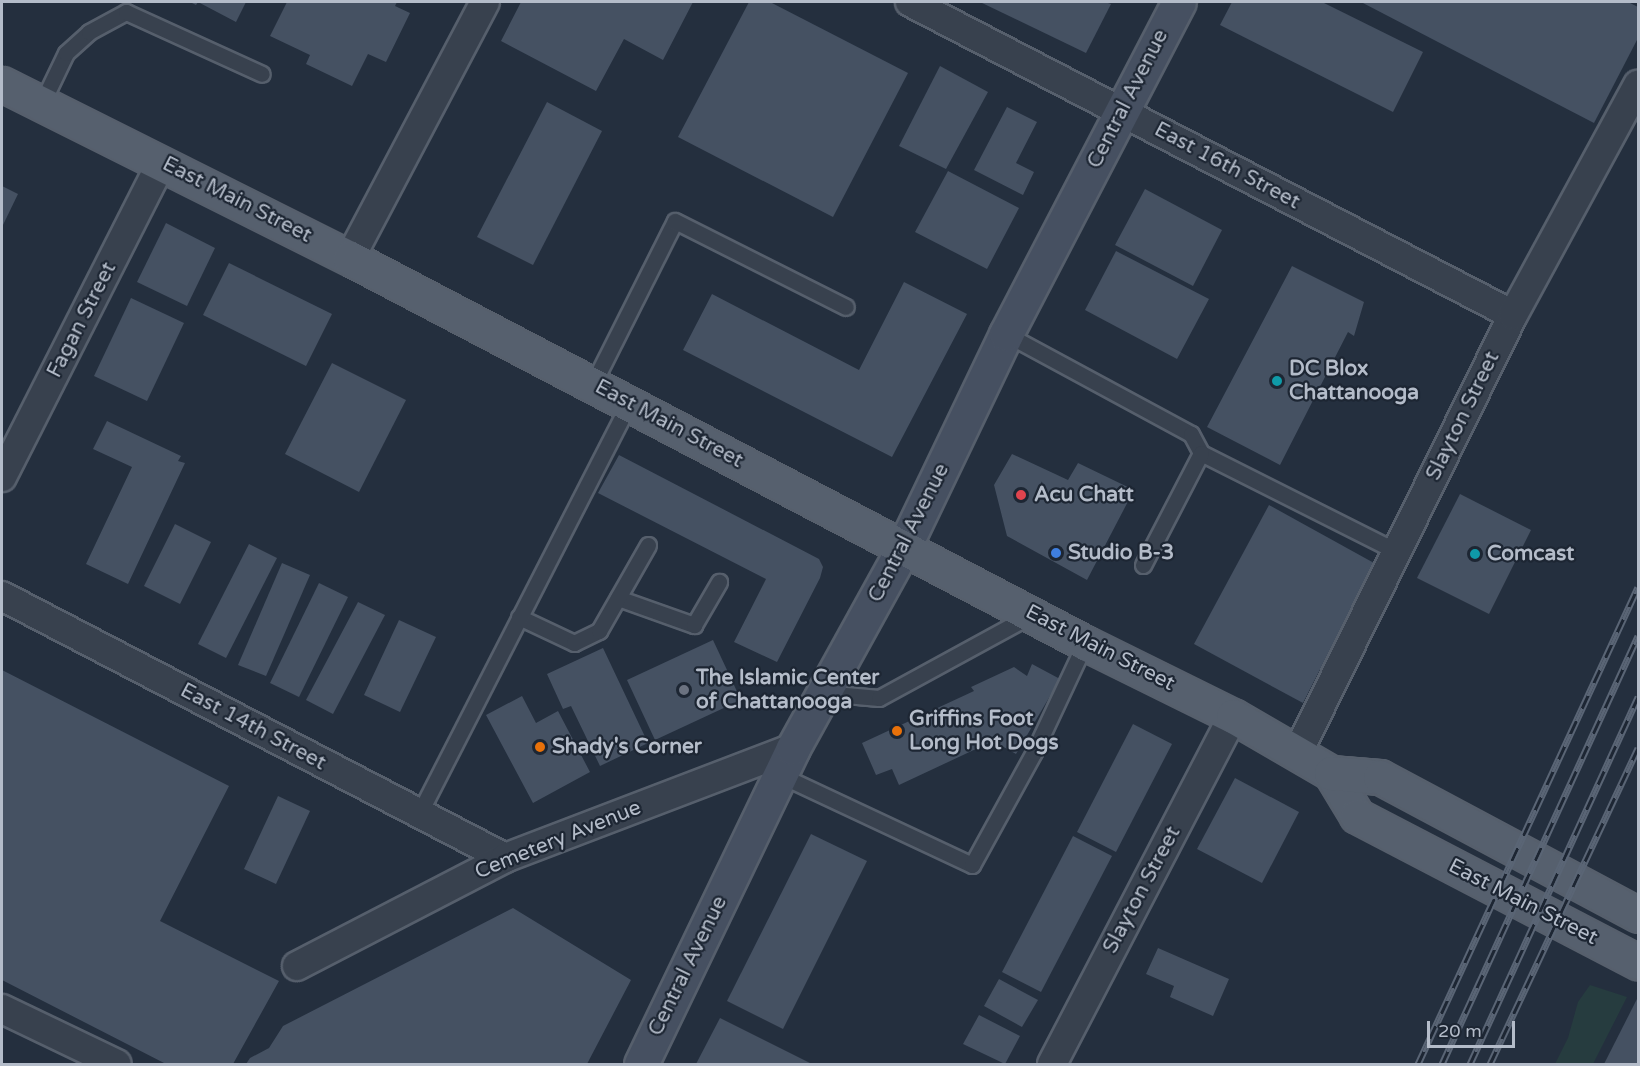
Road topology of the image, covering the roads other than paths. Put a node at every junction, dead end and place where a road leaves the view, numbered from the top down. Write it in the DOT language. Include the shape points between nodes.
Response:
graph roads {
  1 [pos="486,2"];
  2 [pos="910,2"];
  3 [pos="1179,2"];
  4 [pos="262,74"];
  5 [pos="2,84"];
  6 [pos="1638,85"];
  7 [pos="42,103"];
  8 [pos="1122,111"];
  9 [pos="162,162"];
  10 [pos="350,258"];
  11 [pos="846,307"];
  12 [pos="1513,315"];
  13 [pos="1006,334"];
  14 [pos="593,384"];
  15 [pos="629,403"];
  16 [pos="1201,453"];
  17 [pos="2,477"];
  18 [pos="648,545"];
  19 [pos="904,547"];
  20 [pos="1396,551"];
  21 [pos="1143,565"];
  22 [pos="719,582"];
  23 [pos="2,596"];
  24 [pos="618,598"];
  25 [pos="1034,614"];
  26 [pos="519,617"];
  27 [pos="1085,643"];
  28 [pos="823,693"];
  29 [pos="1233,716"];
  30 [pos="1298,752"];
  31 [pos="787,761"];
  32 [pos="1331,773"];
  33 [pos="419,814"];
  34 [pos="505,858"];
  35 [pos="1638,915"];
  36 [pos="1638,962"];
  37 [pos="297,966"];
  38 [pos="2,1009"];
  39 [pos="117,1065"];
  40 [pos="641,1065"];
  41 [pos="1052,1065"];
  1 -- 10 [label="street"];
  2 -- 8 [label="street, East 16th Street"];
  3 -- 8 [label="main road, Central Avenue"];
  4 -- 7 [label="lane" via="126,12 89,32 66,53"];
  5 -- 7 [label="main road, East Main Street"];
  6 -- 12 [label="street, Slayton Street"];
  7 -- 9 [label="main road, East Main Street"];
  8 -- 12 [label="street, East 16th Street"];
  8 -- 13 [label="main road, Central Avenue"];
  9 -- 10 [label="main road, East Main Street"];
  9 -- 17 [label="street, Fagan Street"];
  10 -- 14 [label="main road, East Main Street"];
  11 -- 14 [label="lane" via="675,221"];
  12 -- 20 [label="street, Slayton Street"];
  13 -- 16 [label="lane" via="1191,434"];
  13 -- 19 [label="main road, Central Avenue"];
  14 -- 15 [label="main road, East Main Street"];
  15 -- 19 [label="main road, East Main Street"];
  15 -- 26 [label="lane"];
  16 -- 20 [label="lane"];
  16 -- 21 [label="lane"];
  18 -- 24 [label="lane"];
  19 -- 25 [label="main road, East Main Street"];
  19 -- 28 [label="main road, Central Avenue"];
  20 -- 30 [label="street, Slayton Street"];
  22 -- 24 [label="lane" via="694,625"];
  23 -- 33 [label="street, East 14th Street"];
  24 -- 26 [label="lane" via="600,631 574,643"];
  25 -- 27 [label="main road, East Main Street"];
  25 -- 28 [label="lane" via="879,698"];
  26 -- 33 [label="lane"];
  27 -- 29 [label="main road, East Main Street"];
  27 -- 31 [label="lane" via="1034,752 972,865"];
  28 -- 31 [label="main road, Central Avenue"];
  29 -- 30 [label="main road, East Main Street"];
  29 -- 41 [label="street, Slayton Street"];
  30 -- 32 [label="main road, East Main Street"];
  31 -- 34 [label="street, Cemetery Avenue"];
  31 -- 40 [label="main road, Central Avenue"];
  32 -- 35 [label="main road, East Main Street" via="1380,777"];
  32 -- 36 [label="main road, East Main Street" via="1357,816"];
  33 -- 34 [label="street, East 14th Street"];
  34 -- 37 [label="street, Cemetery Avenue"];
  38 -- 39 [label="street"];
}
